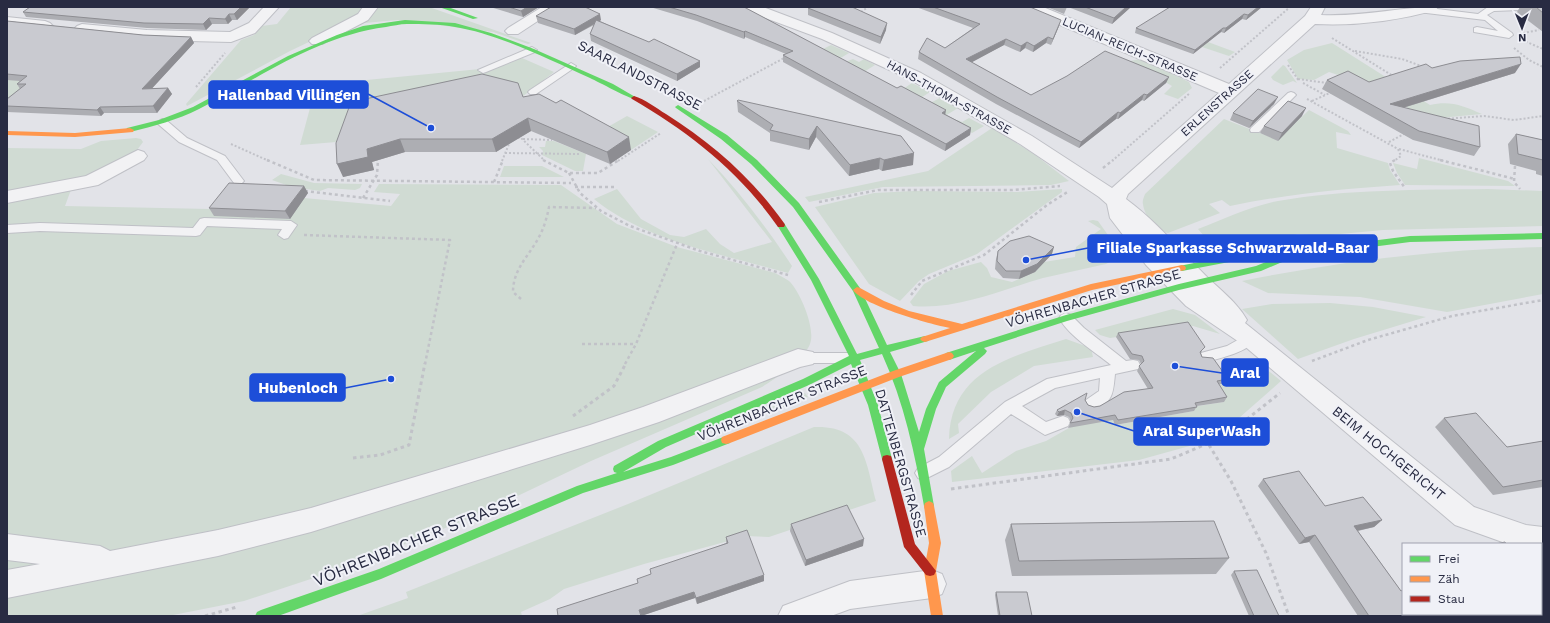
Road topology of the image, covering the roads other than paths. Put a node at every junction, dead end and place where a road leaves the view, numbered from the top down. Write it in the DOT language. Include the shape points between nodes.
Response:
graph roads {
  1 [pos="272,7"];
  2 [pos="371,7"];
  3 [pos="442,7"];
  4 [pos="552,7"];
  5 [pos="749,7"];
  6 [pos="1030,7"];
  7 [pos="1541,7"];
  8 [pos="1426,8"];
  9 [pos="1314,10"];
  10 [pos="1480,17"];
  11 [pos="7,20"];
  12 [pos="485,22"];
  13 [pos="1476,30"];
  14 [pos="513,32"];
  15 [pos="532,50"];
  16 [pos="290,57"];
  17 [pos="573,60"];
  18 [pos="483,70"];
  19 [pos="533,92"];
  20 [pos="1230,92"];
  21 [pos="1291,95"];
  22 [pos="673,104"];
  23 [pos="162,122"];
  24 [pos="1255,130"];
  25 [pos="7,133"];
  26 [pos="138,156"];
  27 [pos="238,181"];
  28 [pos="7,197"];
  29 [pos="1116,200"];
  30 [pos="7,229"];
  31 [pos="284,235"];
  32 [pos="1543,236"];
  33 [pos="1292,254"];
  34 [pos="1163,271"];
  35 [pos="1188,279"];
  36 [pos="857,290"];
  37 [pos="1066,318"];
  38 [pos="963,327"];
  39 [pos="1250,338"];
  40 [pos="994,341"];
  41 [pos="886,350"];
  42 [pos="1206,357"];
  43 [pos="805,358"];
  44 [pos="854,358"];
  45 [pos="1121,367"];
  46 [pos="896,374"];
  47 [pos="865,385"];
  48 [pos="1092,404"];
  49 [pos="1010,406"];
  50 [pos="1063,422"];
  51 [pos="919,449"];
  52 [pos="923,473"];
  53 [pos="581,489"];
  54 [pos="1543,540"];
  55 [pos="7,547"];
  56 [pos="117,562"];
  57 [pos="931,578"];
  58 [pos="7,584"];
  59 [pos="261,616"];
  60 [pos="793,616"];
  61 [pos="937,616"];
  1 -- 11 [label="street" via="255,27 231,37 178,36"];
  2 -- 16 [label="street" via="363,17"];
  3 -- 12 [label="street"];
  4 -- 14 [label="street"];
  5 -- 29 [label="street, HANS-THOMA-STRASSE" via="827,36 915,76 1026,140"];
  6 -- 20 [label="street, LUCIAN-REICH-STRASSE"];
  7 -- 10 [label="lane" via="1492,8"];
  8 -- 9 [label="street" via="1378,19 1352,21"];
  8 -- 10 [label="lane"];
  9 -- 20 [label="street, ERLENSTRASSE"];
  10 -- 13 [label="lane" via="1487,18 1509,35"];
  15 -- 16 [label="street, SAARLANDSTRASSE" via="455,25 405,22 357,30"];
  15 -- 17 [label="street, SAARLANDSTRASSE"];
  15 -- 18 [label="lane"];
  16 -- 23 [label="street, SAARLANDSTRASSE" via="195,108"];
  17 -- 19 [label="lane"];
  17 -- 44 [label="street, SAARLANDSTRASSE" via="611,85 673,119 726,163 757,194 779,222 815,279"];
  20 -- 29 [label="street, ERLENSTRASSE" via="1120,191"];
  21 -- 24 [label="lane"];
  22 -- 36 [label="street, SAARLANDSTRASSE" via="724,137 754,162 796,205"];
  23 -- 25 [label="street, SAARLANDSTRASSE" via="130,130 75,135"];
  23 -- 27 [label="lane" via="183,140 221,158"];
  26 -- 28 [label="street" via="91,181"];
  29 -- 34 [label="street" via="1120,218"];
  29 -- 35 [label="street" via="1140,218"];
  30 -- 31 [label="lane" via="40,227 196,232 204,222 290,225"];
  32 -- 33 [label="street, VÖHRENBACHER STRASSE" via="1410,239"];
  33 -- 35 [label="street, VÖHRENBACHER STRASSE" via="1258,269"];
  33 -- 35 [label="street, VÖHRENBACHER STRASSE" via="1245,256"];
  34 -- 35 [label="street"];
  34 -- 38 [label="street, VÖHRENBACHER STRASSE" via="1091,287"];
  35 -- 37 [label="street, VÖHRENBACHER STRASSE"];
  35 -- 39 [label="street, BEIM HOCHGERICHT" via="1212,314"];
  36 -- 38 [label="street, VÖHRENBACHER STRASSE" via="907,315 933,323"];
  36 -- 41 [label="street, SAARLANDSTRASSE"];
  37 -- 40 [label="street, VÖHRENBACHER STRASSE"];
  37 -- 45 [label="lane" via="1078,332"];
  38 -- 41 [label="street, VÖHRENBACHER STRASSE"];
  39 -- 42 [label="lane" via="1231,350"];
  39 -- 54 [label="street, BEIM HOCHGERICHT" via="1464,516 1526,538"];
  40 -- 46 [label="street, VÖHRENBACHER STRASSE"];
  40 -- 51 [label="street, VÖHRENBACHER STRASSE" via="942,385 931,409"];
  41 -- 44 [label="street, VÖHRENBACHER STRASSE"];
  41 -- 46 [label="street, SAARLANDSTRASSE"];
  43 -- 44 [label="lane"];
  43 -- 56 [label="street" via="798,358 650,415 590,435 311,520 218,543"];
  44 -- 47 [label="street, DATTENBERGSTRASSE"];
  44 -- 53 [label="street, VÖHRENBACHER STRASSE" via="662,444"];
  45 -- 48 [label="lane" via="1106,394"];
  45 -- 49 [label="lane" via="1052,383"];
  46 -- 47 [label="street, VÖHRENBACHER STRASSE"];
  46 -- 51 [label="street, DATTENBERGSTRASSE"];
  47 -- 53 [label="street, VÖHRENBACHER STRASSE" via="674,461"];
  47 -- 57 [label="street, DATTENBERGSTRASSE" via="873,405 910,547"];
  49 -- 50 [label="lane" via="1045,429"];
  49 -- 52 [label="lane" via="944,462"];
  51 -- 52 [label="street, DATTENBERGSTRASSE"];
  52 -- 57 [label="street, DATTENBERGSTRASSE" via="935,543"];
  53 -- 59 [label="street, VÖHRENBACHER STRASSE" via="381,574"];
  55 -- 56 [label="street"];
  56 -- 58 [label="street"];
  57 -- 60 [label="street" via="850,595"];
  57 -- 61 [label="street, DATTENBERGSTRASSE"];
}
